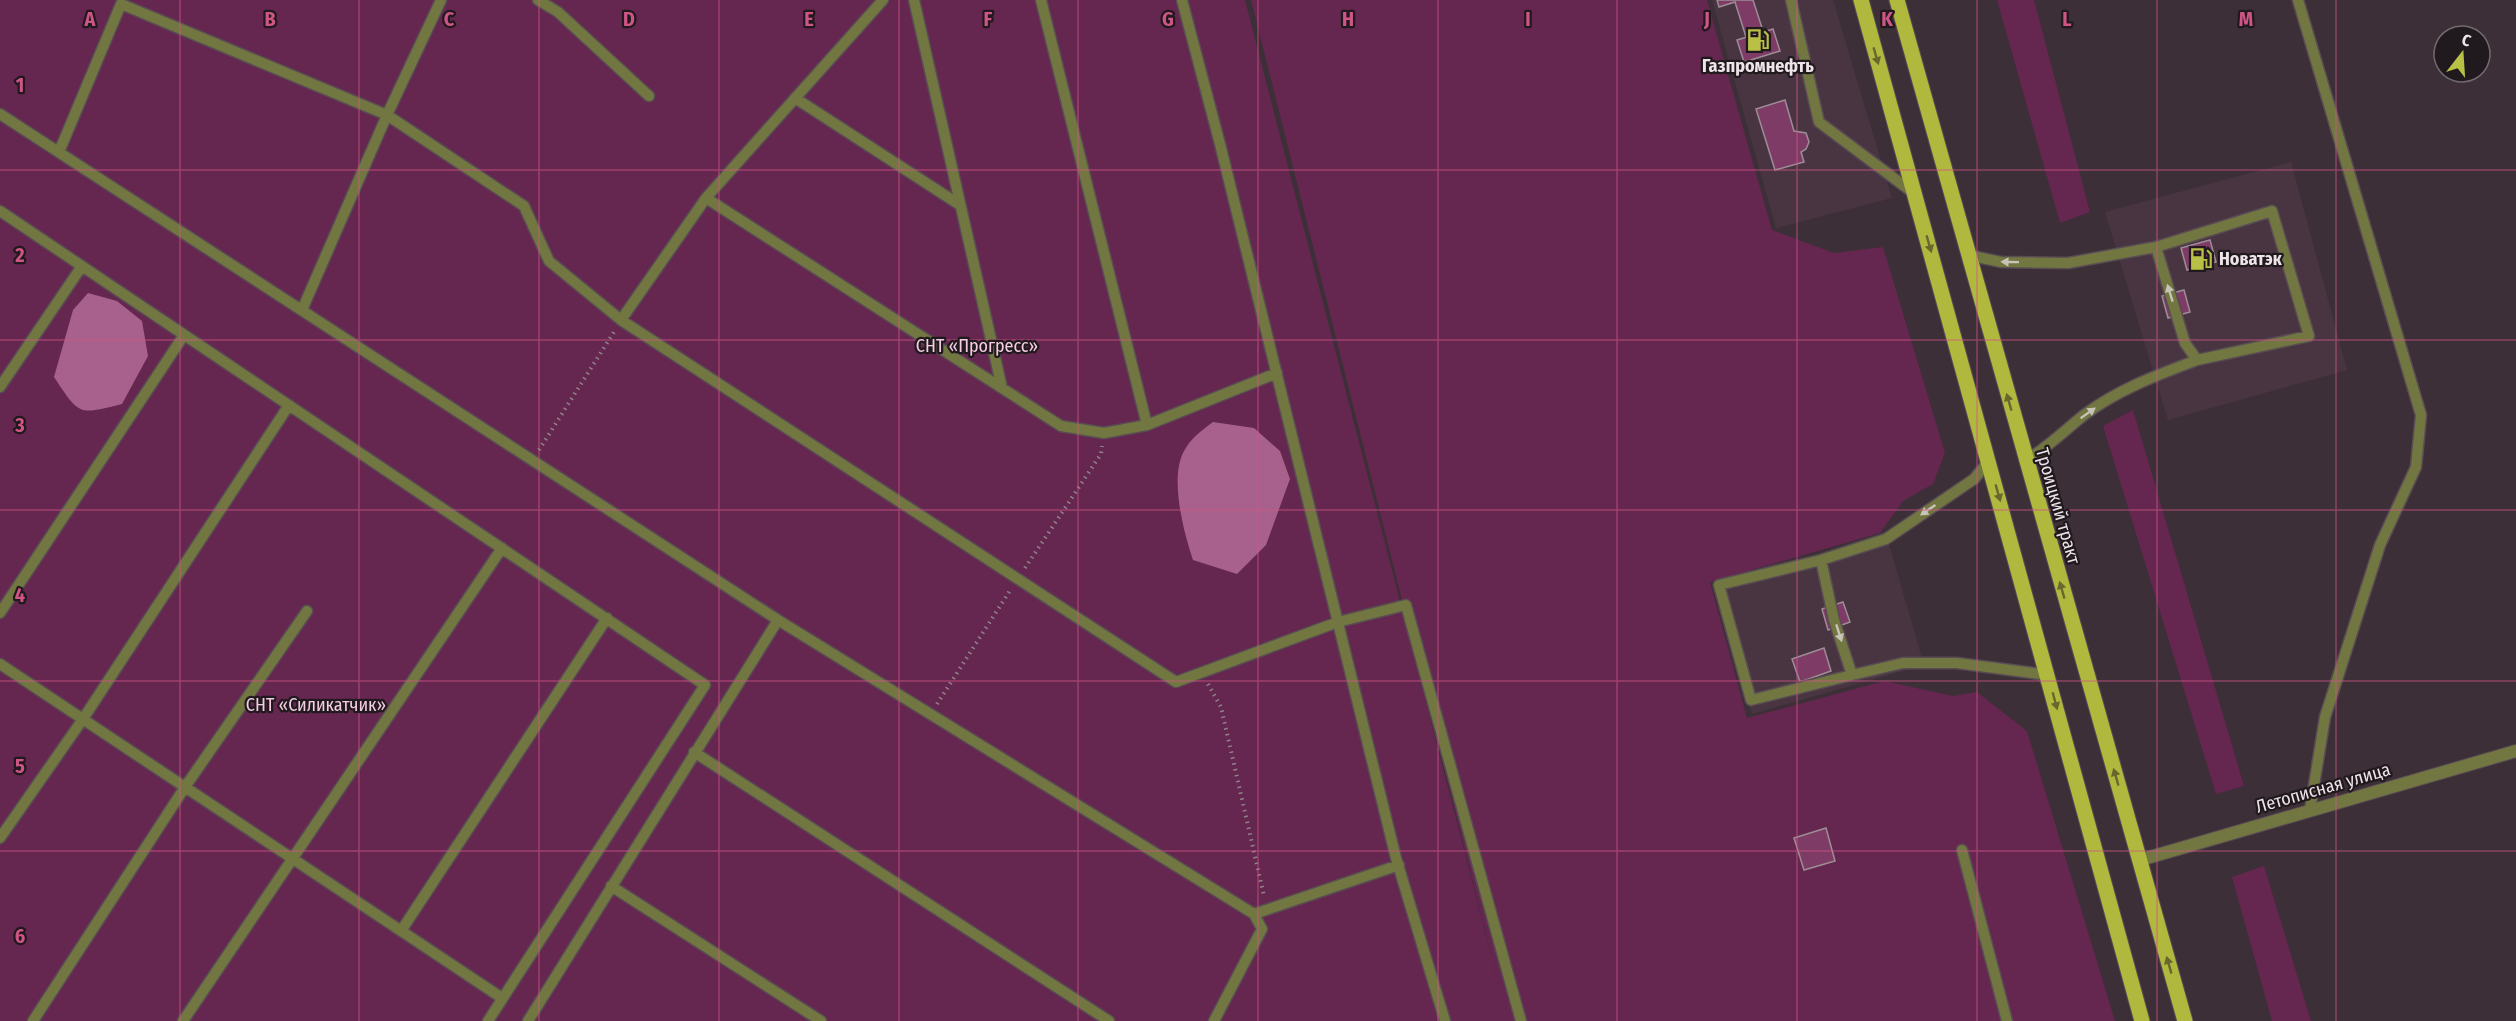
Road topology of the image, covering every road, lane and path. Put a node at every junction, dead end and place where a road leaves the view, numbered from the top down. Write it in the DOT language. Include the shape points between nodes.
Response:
graph roads {
  1 [pos="441,0"];
  2 [pos="538,0"];
  3 [pos="883,0"];
  4 [pos="914,0"];
  5 [pos="1041,0"];
  6 [pos="1182,0"];
  7 [pos="1791,0"];
  8 [pos="1861,0"];
  9 [pos="1897,0"];
  10 [pos="2298,0"];
  11 [pos="649,96"];
  12 [pos="795,98"];
  13 [pos="0,114"];
  14 [pos="387,115"];
  15 [pos="58,152"];
  16 [pos="1915,194"];
  17 [pos="706,198"];
  18 [pos="960,205"];
  19 [pos="0,212"];
  20 [pos="2156,247"];
  21 [pos="1968,255"];
  22 [pos="82,267"];
  23 [pos="302,310"];
  24 [pos="621,320"];
  25 [pos="184,335"];
  26 [pos="2197,360"];
  27 [pos="1277,373"];
  28 [pos="0,387"];
  29 [pos="1002,388"];
  30 [pos="289,405"];
  31 [pos="1147,425"];
  32 [pos="533,460"];
  33 [pos="1989,460"];
  34 [pos="2025,461"];
  35 [pos="502,548"];
  36 [pos="1821,560"];
  37 [pos="307,612"];
  38 [pos="0,613"];
  39 [pos="607,618"];
  40 [pos="778,620"];
  41 [pos="1338,622"];
  42 [pos="0,664"];
  43 [pos="1202,672"];
  44 [pos="1852,675"];
  45 [pos="2048,675"];
  46 [pos="83,719"];
  47 [pos="2516,751"];
  48 [pos="694,752"];
  49 [pos="185,787"];
  50 [pos="2310,810"];
  51 [pos="0,838"];
  52 [pos="1962,850"];
  53 [pos="291,858"];
  54 [pos="2140,860"];
  55 [pos="1399,865"];
  56 [pos="611,886"];
  57 [pos="1267,909"];
  58 [pos="1254,914"];
  59 [pos="400,931"];
  60 [pos="502,998"];
  61 [pos="530,1020"];
  62 [pos="33,1021"];
  63 [pos="183,1021"];
  64 [pos="488,1021"];
  65 [pos="821,1021"];
  66 [pos="1109,1021"];
  67 [pos="1214,1021"];
  68 [pos="1445,1021"];
  69 [pos="1521,1021"];
  70 [pos="2007,1021"];
  71 [pos="2142,1021"];
  72 [pos="2185,1021"];
  1 -- 14 [label="lane"];
  2 -- 11 [label="lane" via="558,12"];
  3 -- 12 [label="lane"];
  4 -- 18 [label="lane"];
  5 -- 31 [label="lane"];
  6 -- 27 [label="lane"];
  7 -- 16 [label="lane" via="1819,122"];
  8 -- 16 [label="main road, one-way"];
  9 -- 21 [label="main road, Троицкий тракт"];
  10 -- 50 [label="lane" via="2421,415 2416,467 2380,545 2325,717"];
  12 -- 17 [label="lane"];
  12 -- 18 [label="lane"];
  13 -- 15 [label="lane"];
  14 -- 15 [label="lane" via="121,4"];
  14 -- 23 [label="lane"];
  14 -- 24 [label="lane" via="524,206 549,261"];
  15 -- 23 [label="lane"];
  16 -- 33 [label="main road, one-way"];
  17 -- 24 [label="lane"];
  17 -- 29 [label="lane"];
  18 -- 29 [label="lane"];
  19 -- 22 [label="lane"];
  20 -- 21 [label="lane, one-way" via="2068,263 2001,262"];
  26 -- 20 [label="lane, one-way" via="2185,343"];
  20 -- 26 [label="lane" via="2272,211 2309,336"];
  34 -- 21 [label="main road, Троицкий тракт, one-way"];
  22 -- 25 [label="lane"];
  22 -- 28 [label="lane"];
  23 -- 32 [label="lane"];
  24 -- 32 [label="path"];
  24 -- 43 [label="lane" via="1176,682"];
  25 -- 30 [label="lane"];
  25 -- 38 [label="lane"];
  34 -- 26 [label="lane, one-way" via="2135,383"];
  27 -- 31 [label="lane"];
  27 -- 41 [label="lane"];
  29 -- 31 [label="lane" via="1060,426 1104,433"];
  30 -- 35 [label="lane"];
  30 -- 46 [label="lane"];
  32 -- 40 [label="lane"];
  33 -- 36 [label="lane, one-way" via="1974,479 1886,539"];
  33 -- 45 [label="main road, one-way"];
  54 -- 34 [label="main road, Троицкий тракт, one-way"];
  35 -- 39 [label="lane"];
  35 -- 53 [label="lane"];
  36 -- 44 [label="lane, one-way" via="1834,620"];
  36 -- 44 [label="lane" via="1719,585 1751,700"];
  37 -- 49 [label="lane"];
  39 -- 59 [label="lane"];
  39 -- 60 [label="lane" via="705,685"];
  40 -- 48 [label="lane"];
  40 -- 58 [label="lane"];
  41 -- 43 [label="lane"];
  41 -- 55 [label="lane"];
  41 -- 69 [label="lane" via="1406,605"];
  42 -- 46 [label="lane"];
  43 -- 57 [label="path" via="1221,706"];
  44 -- 45 [label="lane" via="1902,663 1957,663"];
  45 -- 71 [label="main road, one-way"];
  46 -- 49 [label="lane"];
  46 -- 51 [label="lane"];
  47 -- 50 [label="street, Летописная улица"];
  48 -- 56 [label="lane"];
  48 -- 66 [label="lane"];
  49 -- 53 [label="lane"];
  49 -- 62 [label="lane"];
  50 -- 54 [label="street, Летописная улица"];
  52 -- 70 [label="lane"];
  53 -- 59 [label="lane"];
  53 -- 63 [label="lane"];
  72 -- 54 [label="main road, Троицкий тракт, one-way"];
  55 -- 57 [label="lane"];
  55 -- 68 [label="lane"];
  56 -- 61 [label="lane"];
  56 -- 65 [label="lane"];
  57 -- 58 [label="lane"];
  58 -- 67 [label="lane" via="1262,929"];
  59 -- 60 [label="lane"];
  60 -- 64 [label="lane"];
}
